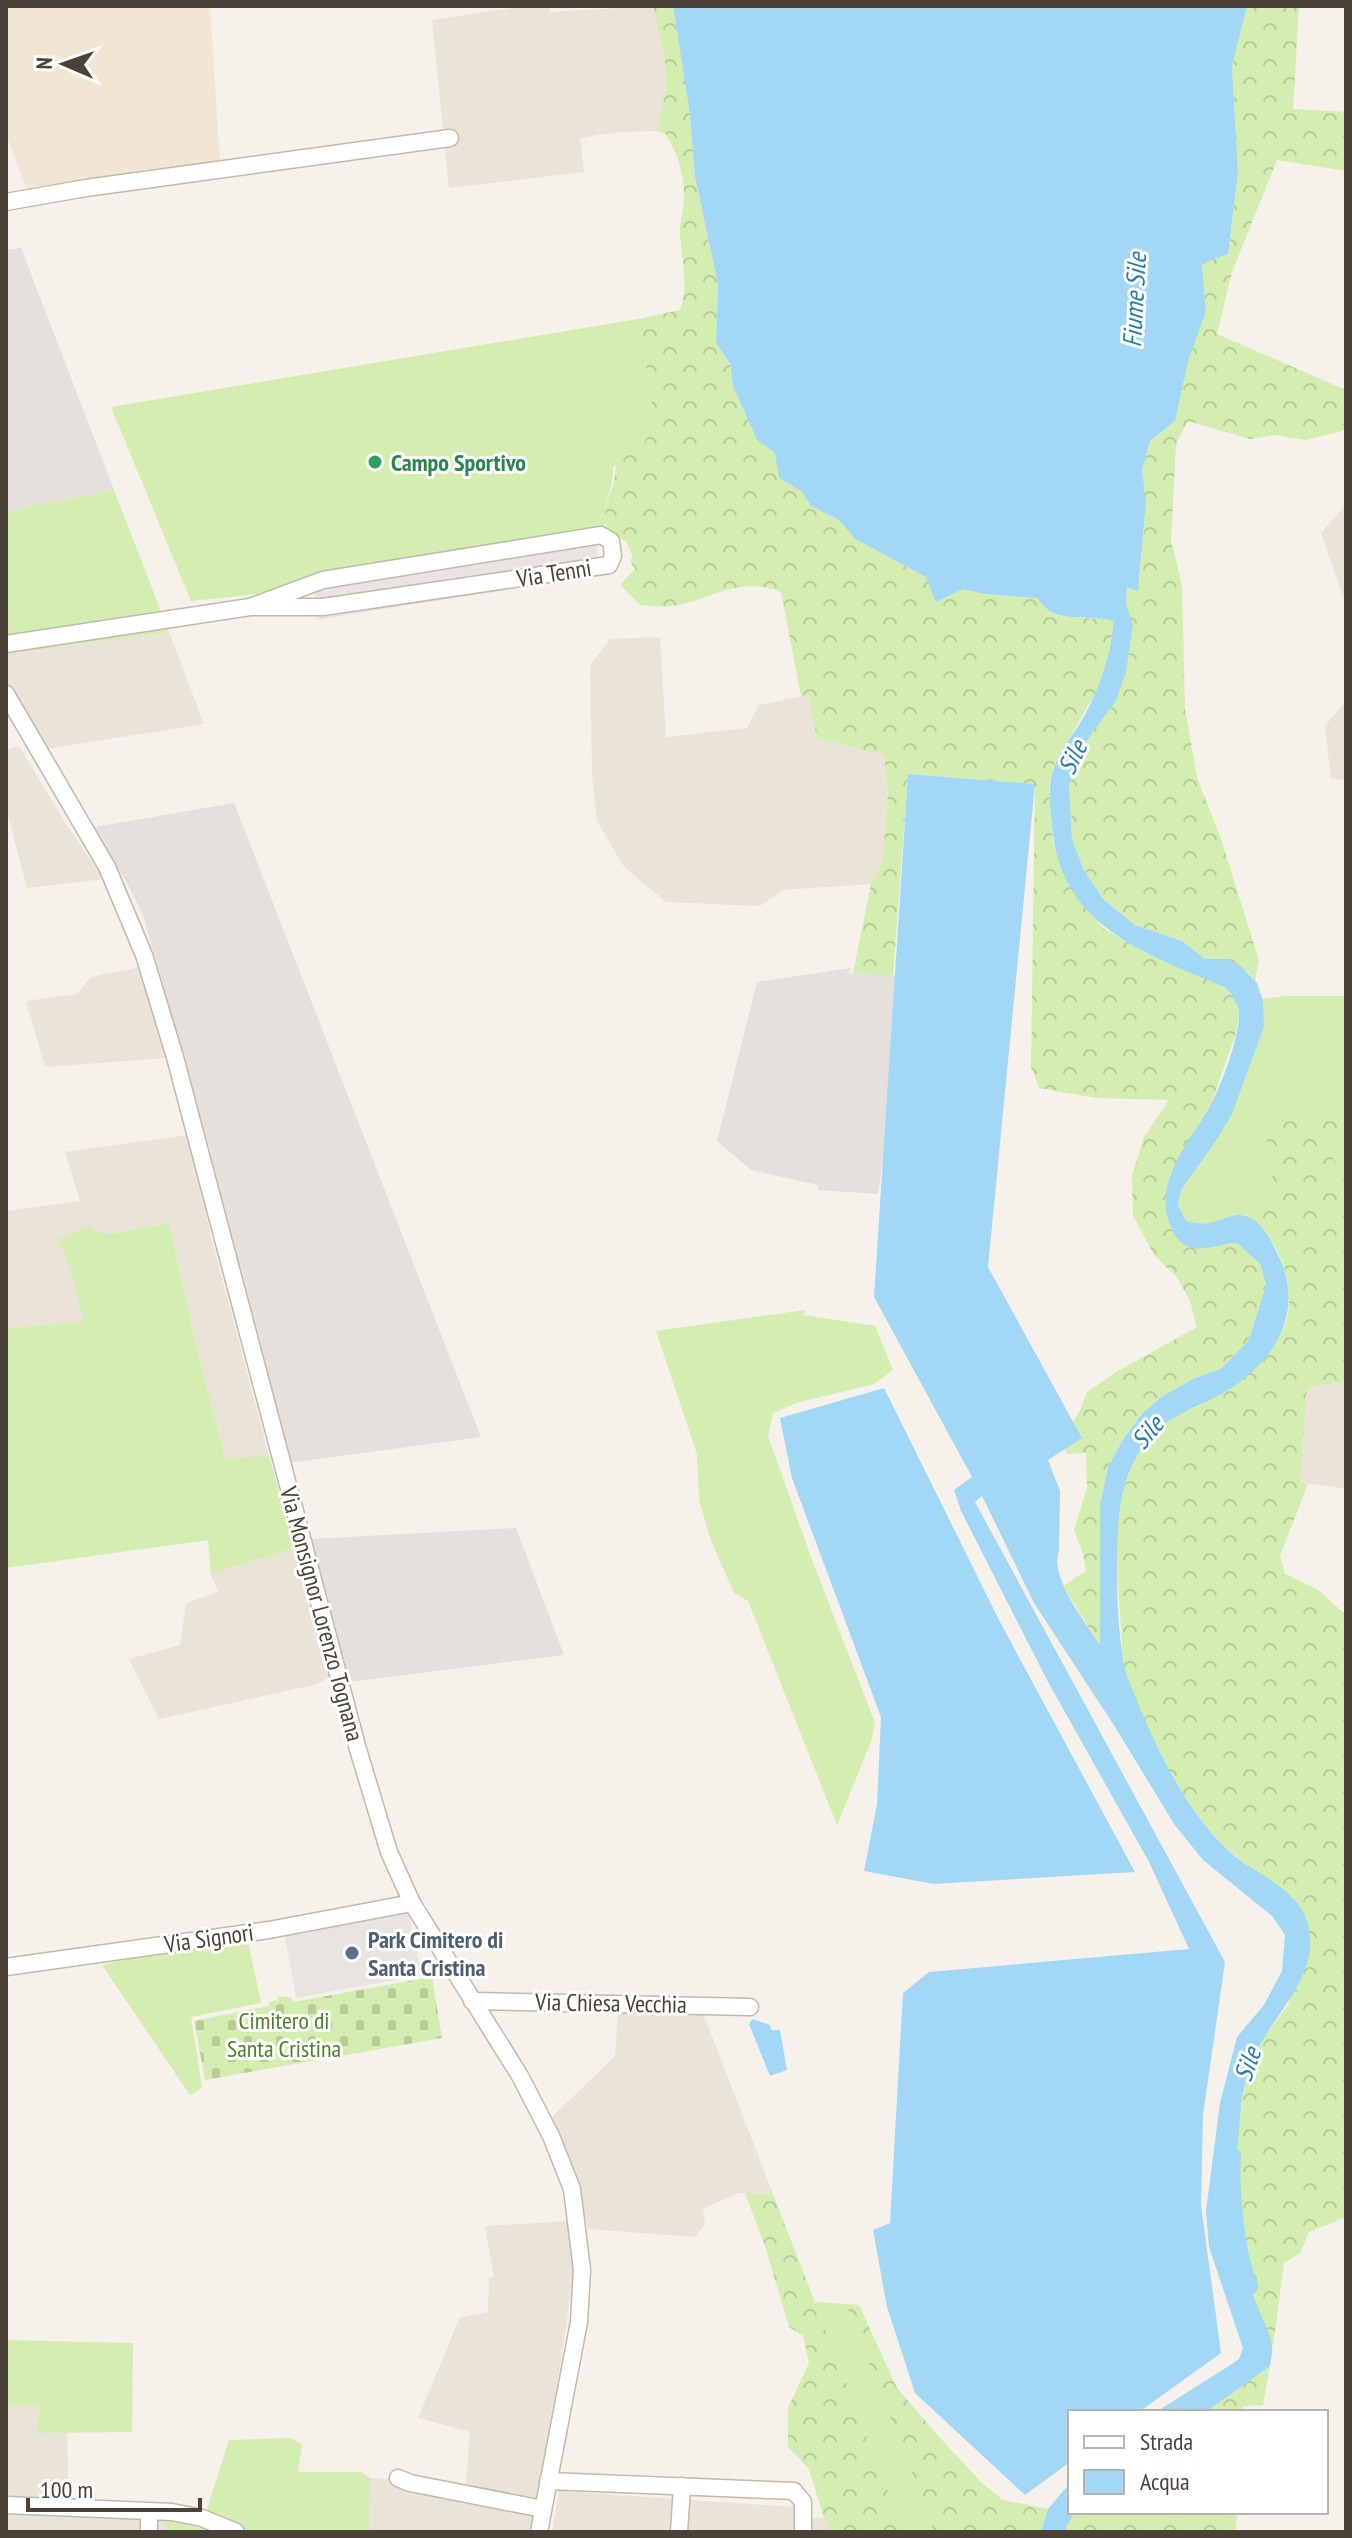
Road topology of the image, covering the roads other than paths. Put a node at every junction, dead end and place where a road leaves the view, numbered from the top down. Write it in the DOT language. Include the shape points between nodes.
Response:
graph roads {
  1 [pos="450,138"];
  2 [pos="6,202"];
  3 [pos="303,587"];
  4 [pos="250,607"];
  5 [pos="305,607"];
  6 [pos="6,644"];
  7 [pos="6,694"];
  8 [pos="412,1903"];
  9 [pos="6,1967"];
  10 [pos="472,2001"];
  11 [pos="750,2007"];
  12 [pos="398,2478"];
  13 [pos="548,2481"];
  14 [pos="682,2486"];
  15 [pos="6,2505"];
  16 [pos="543,2509"];
  17 [pos="149,2513"];
  18 [pos="149,2532"];
  19 [pos="236,2532"];
  20 [pos="539,2532"];
  21 [pos="679,2532"];
  22 [pos="803,2532"];
  1 -- 2 [label="street"];
  3 -- 4 [label="street, Via Tenni"];
  3 -- 5 [label="street"];
  3 -- 5 [label="street, Via Tenni" via="601,535 611,541 613,556 609,565"];
  4 -- 5 [label="street, Via Tenni"];
  4 -- 6 [label="street, Via Tenni"];
  7 -- 8 [label="street, Via Monsignor Lorenzo Tognana" via="107,867 144,955 357,1746 389,1852"];
  8 -- 9 [label="street, Via Signori" via="269,1930"];
  8 -- 10 [label="street, Via Monsignor Lorenzo Tognana"];
  10 -- 11 [label="street, Via Chiesa Vecchia"];
  10 -- 13 [label="street, Via Monsignor Lorenzo Tognana" via="520,2076 572,2189 582,2270 579,2322"];
  12 -- 16 [label="street"];
  13 -- 14 [label="street"];
  13 -- 16 [label="street, Via Monsignor Lorenzo Tognana"];
  14 -- 21 [label="street"];
  14 -- 22 [label="street" via="794,2491 803,2502"];
  15 -- 17 [label="street"];
  16 -- 20 [label="street, Via Monsignor Lorenzo Tognana"];
  17 -- 18 [label="street"];
  17 -- 19 [label="street" via="202,2518"];
}
